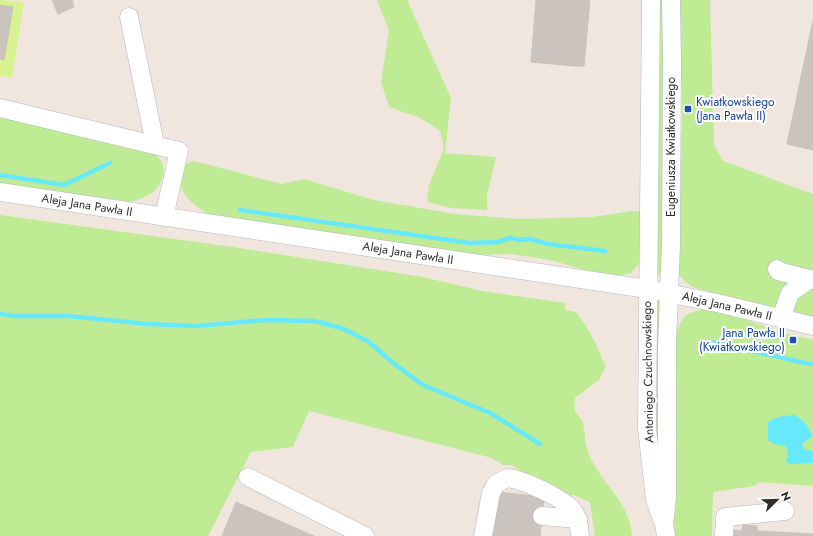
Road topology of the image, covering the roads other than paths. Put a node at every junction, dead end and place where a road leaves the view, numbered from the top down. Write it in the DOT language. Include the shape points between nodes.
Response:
graph roads {
  1 [pos="650,0"];
  2 [pos="670,0"];
  3 [pos="129,16"];
  4 [pos="0,108"];
  5 [pos="155,144"];
  6 [pos="0,192"];
  7 [pos="164,217"];
  8 [pos="777,269"];
  9 [pos="811,280"];
  10 [pos="647,289"];
  11 [pos="669,293"];
  12 [pos="781,318"];
  13 [pos="813,326"];
  14 [pos="248,477"];
  15 [pos="785,510"];
  16 [pos="542,516"];
  17 [pos="579,528"];
  18 [pos="665,530"];
  19 [pos="365,536"];
  20 [pos="483,536"];
  21 [pos="724,536"];
  1 -- 10 [label="street, Eugeniusza Kwiatkowskiego"];
  2 -- 11 [label="street, Eugeniusza Kwiatkowskiego" via="672,89"];
  3 -- 5 [label="street"];
  4 -- 5 [label="street"];
  5 -- 7 [label="street" via="179,151"];
  6 -- 7 [label="street, Aleja Jana Pawła II"];
  7 -- 10 [label="street, Aleja Jana Pawła II"];
  8 -- 9 [label="street"];
  9 -- 12 [label="street" via="790,293"];
  10 -- 11 [label="street, Aleja Jana Pawła II"];
  10 -- 18 [label="street, Antoniego Czuchnowskiego" via="647,428 655,500"];
  11 -- 12 [label="street, Aleja Jana Pawła II"];
  11 -- 18 [label="street, Antoniego Czuchnowskiego"];
  12 -- 13 [label="street, Aleja Jana Pawła II"];
  14 -- 19 [label="street"];
  15 -- 21 [label="street" via="725,517"];
  16 -- 17 [label="street"];
  17 -- 20 [label="street" via="574,511 568,505 521,481 507,478 498,482 491,493"];
}
